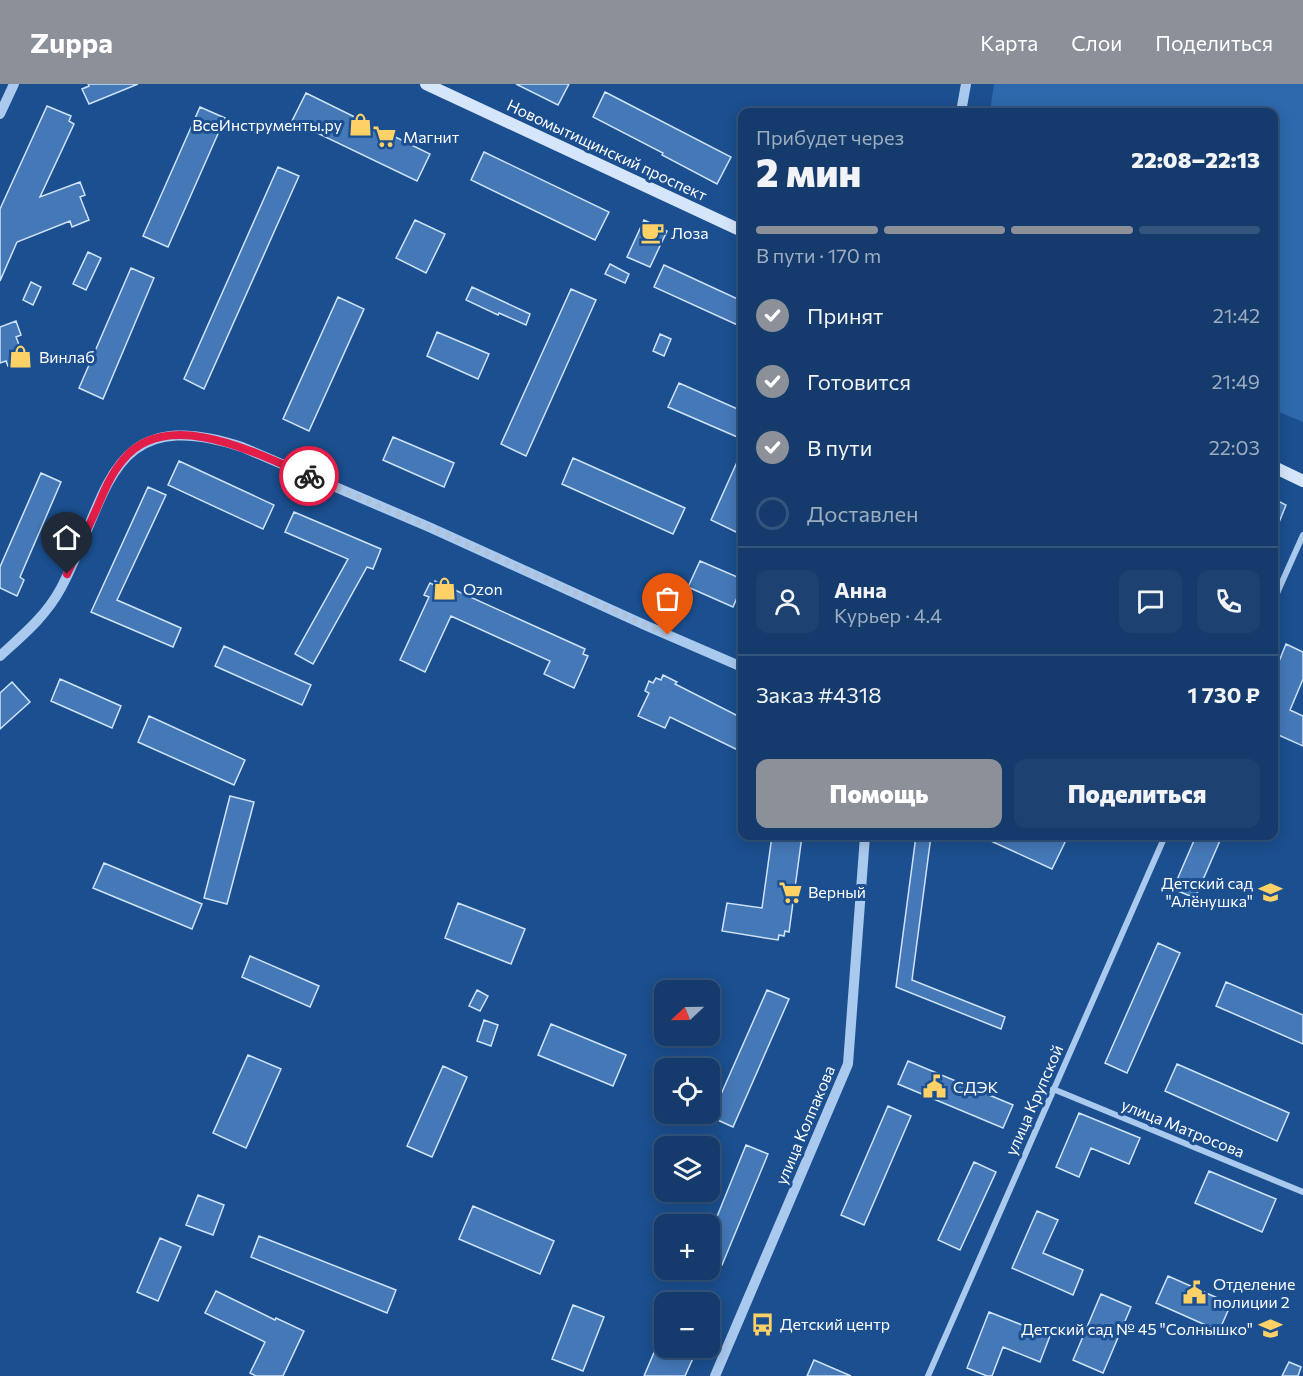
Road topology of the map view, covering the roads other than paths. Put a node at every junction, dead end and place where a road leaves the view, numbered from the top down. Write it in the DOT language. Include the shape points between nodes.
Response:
graph roads {
  1 [pos="14,84"];
  2 [pos="426,84"];
  3 [pos="966,84"];
  4 [pos="962,108"];
  5 [pos="0,114"];
  6 [pos="738,229"];
  7 [pos="1278,469"];
  8 [pos="1303,481"];
  9 [pos="1303,535"];
  10 [pos="1278,591"];
  11 [pos="0,656"];
  12 [pos="738,666"];
  13 [pos="865,840"];
  14 [pos="1163,840"];
  15 [pos="1053,1089"];
  16 [pos="1303,1192"];
  17 [pos="716,1376"];
  18 [pos="928,1376"];
  1 -- 5 [label="street"];
  2 -- 6 [label="main road, Новомытищинский проспект"];
  3 -- 4 [label="street"];
  7 -- 8 [label="main road"];
  9 -- 10 [label="street"];
  11 -- 12 [label="street" via="38,621 56,595 122,460 155,439 190,436 242,447"];
  13 -- 17 [label="street, улица Колпакова" via="848,1064"];
  14 -- 15 [label="street, улица Крупской"];
  15 -- 16 [label="street, улица Матросова"];
  15 -- 18 [label="street, улица Крупской"];
}
